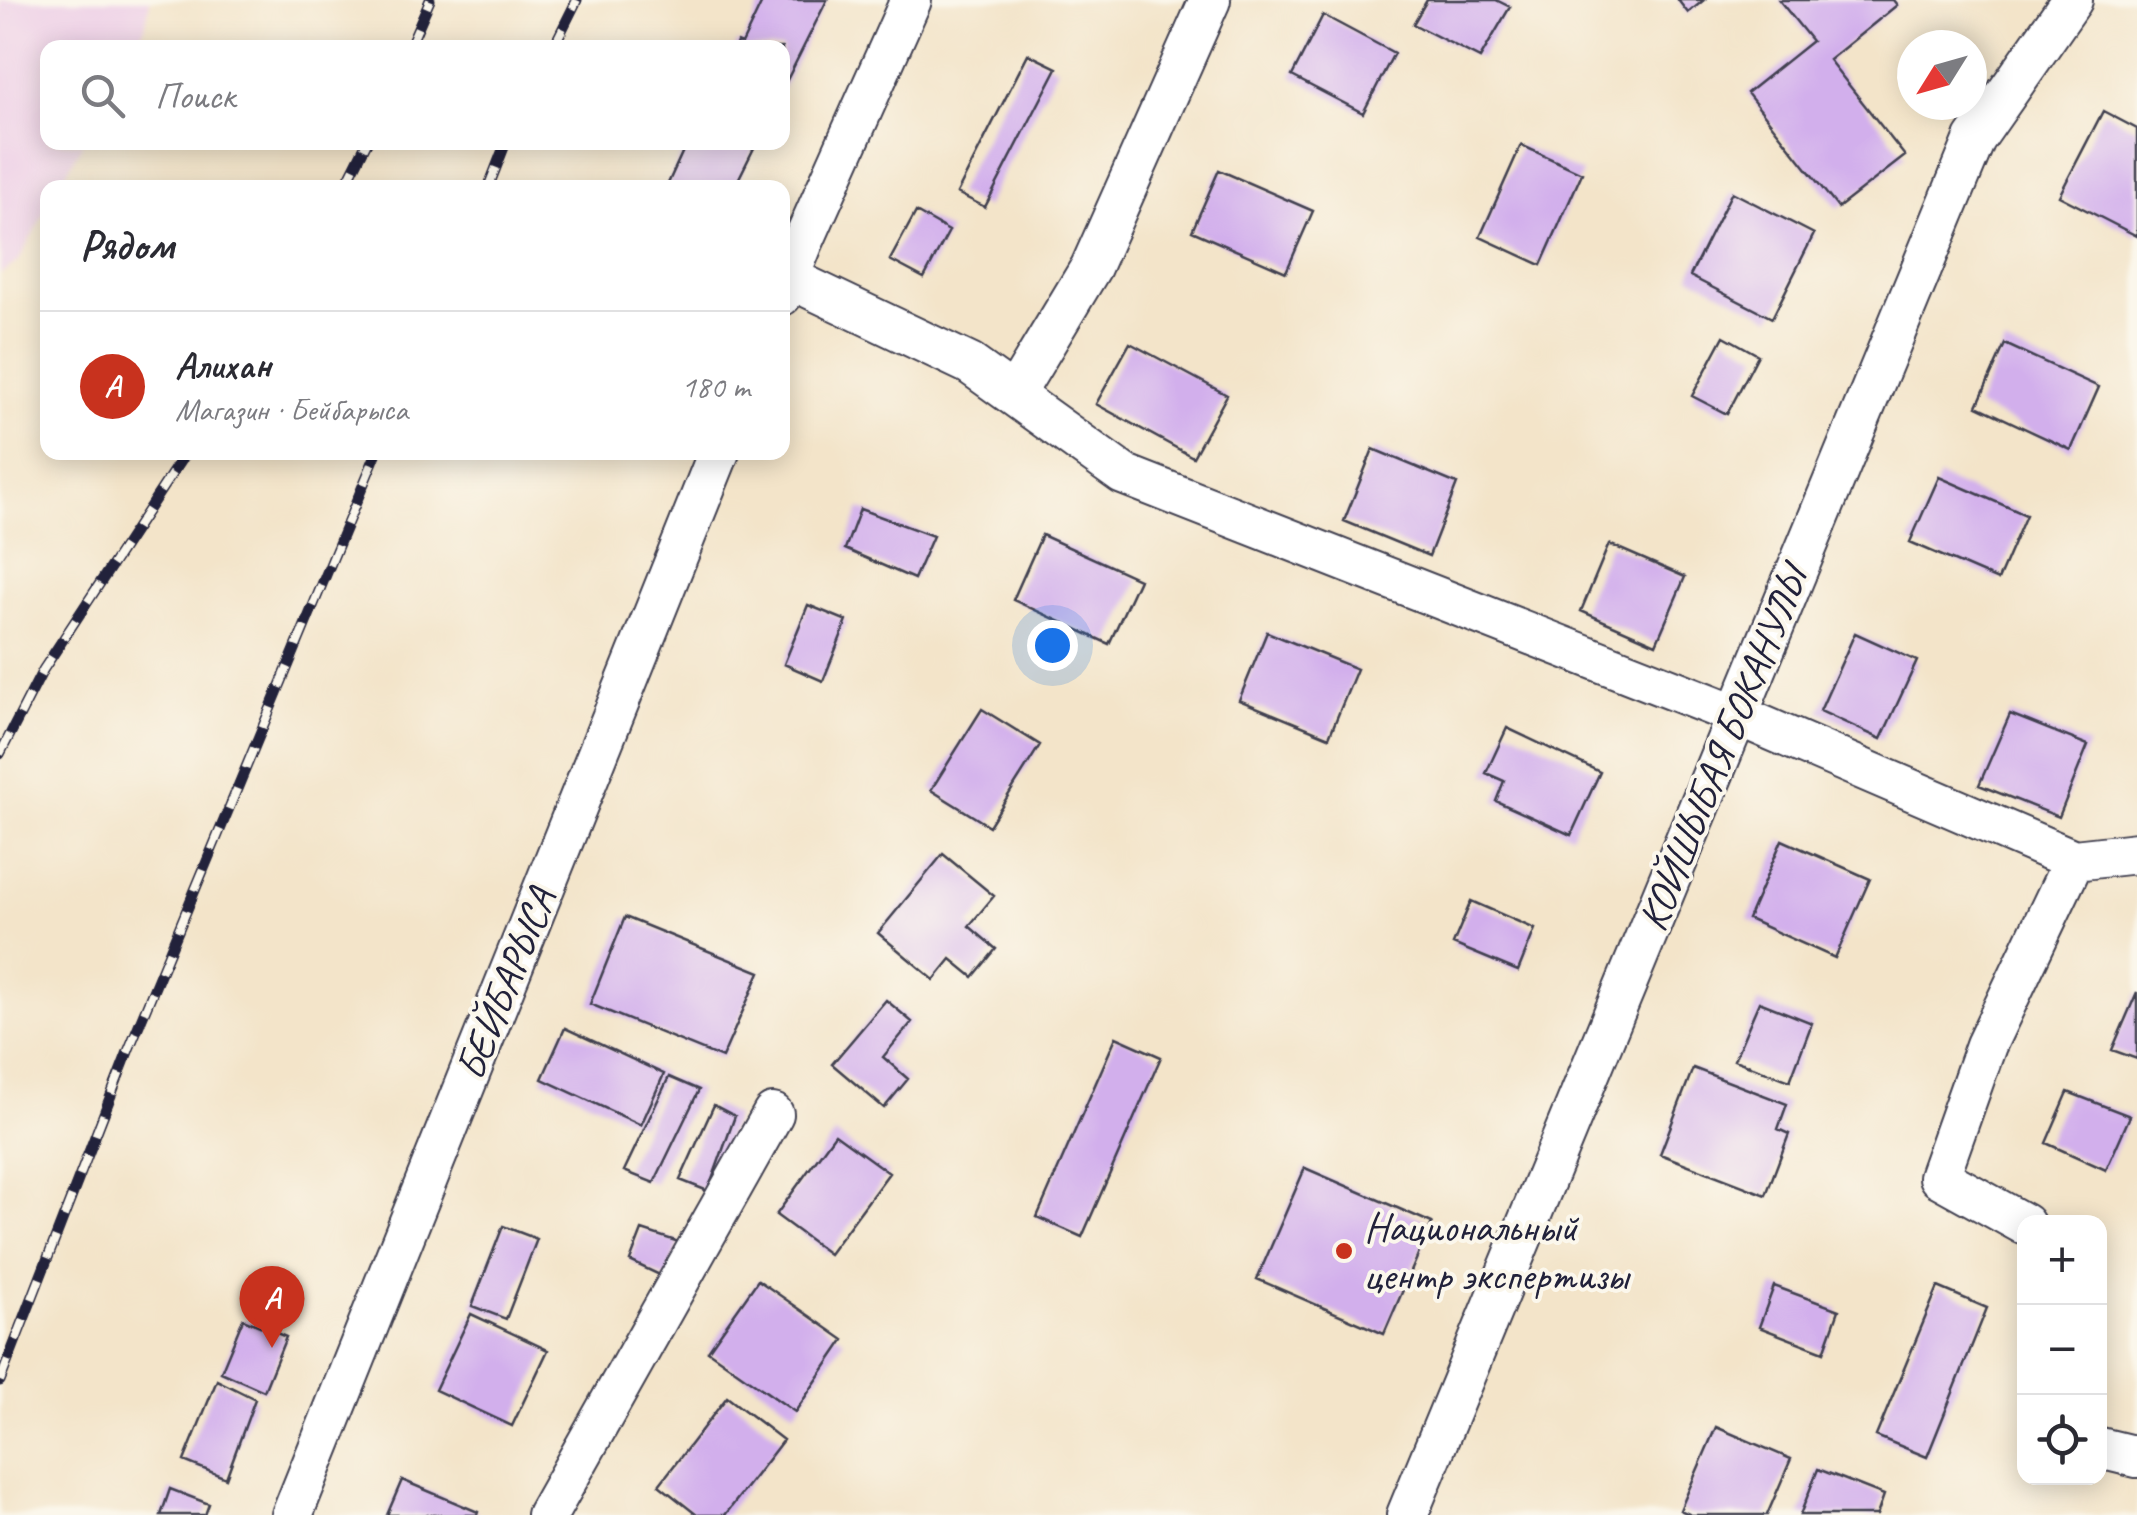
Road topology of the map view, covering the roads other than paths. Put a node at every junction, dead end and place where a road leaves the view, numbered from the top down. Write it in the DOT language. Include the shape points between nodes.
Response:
graph roads {
  1 [pos="911,0"];
  2 [pos="1210,0"];
  3 [pos="2072,0"];
  4 [pos="790,277"];
  5 [pos="790,288"];
  6 [pos="1014,395"];
  7 [pos="716,460"];
  8 [pos="1737,716"];
  9 [pos="2137,853"];
  10 [pos="2074,860"];
  11 [pos="772,1114"];
  12 [pos="2017,1220"];
  13 [pos="2107,1450"];
  14 [pos="2137,1458"];
  15 [pos="292,1515"];
  16 [pos="547,1515"];
  17 [pos="1406,1515"];
  1 -- 4 [label="street"];
  2 -- 6 [label="street" via="1091,267"];
  3 -- 8 [label="street, КОЙШЫБАЯ БОКАНУЛЫ" via="1975,139"];
  5 -- 6 [label="street" via="970,364"];
  6 -- 8 [label="street" via="1124,474"];
  7 -- 15 [label="street, БЕЙБАРЫСА"];
  8 -- 10 [label="street"];
  8 -- 17 [label="street, КОЙШЫБАЯ БОКАНУЛЫ"];
  9 -- 10 [label="street"];
  10 -- 12 [label="street" via="1986,1045 1939,1177"];
  11 -- 16 [label="street"];
  13 -- 14 [label="street"];
}
